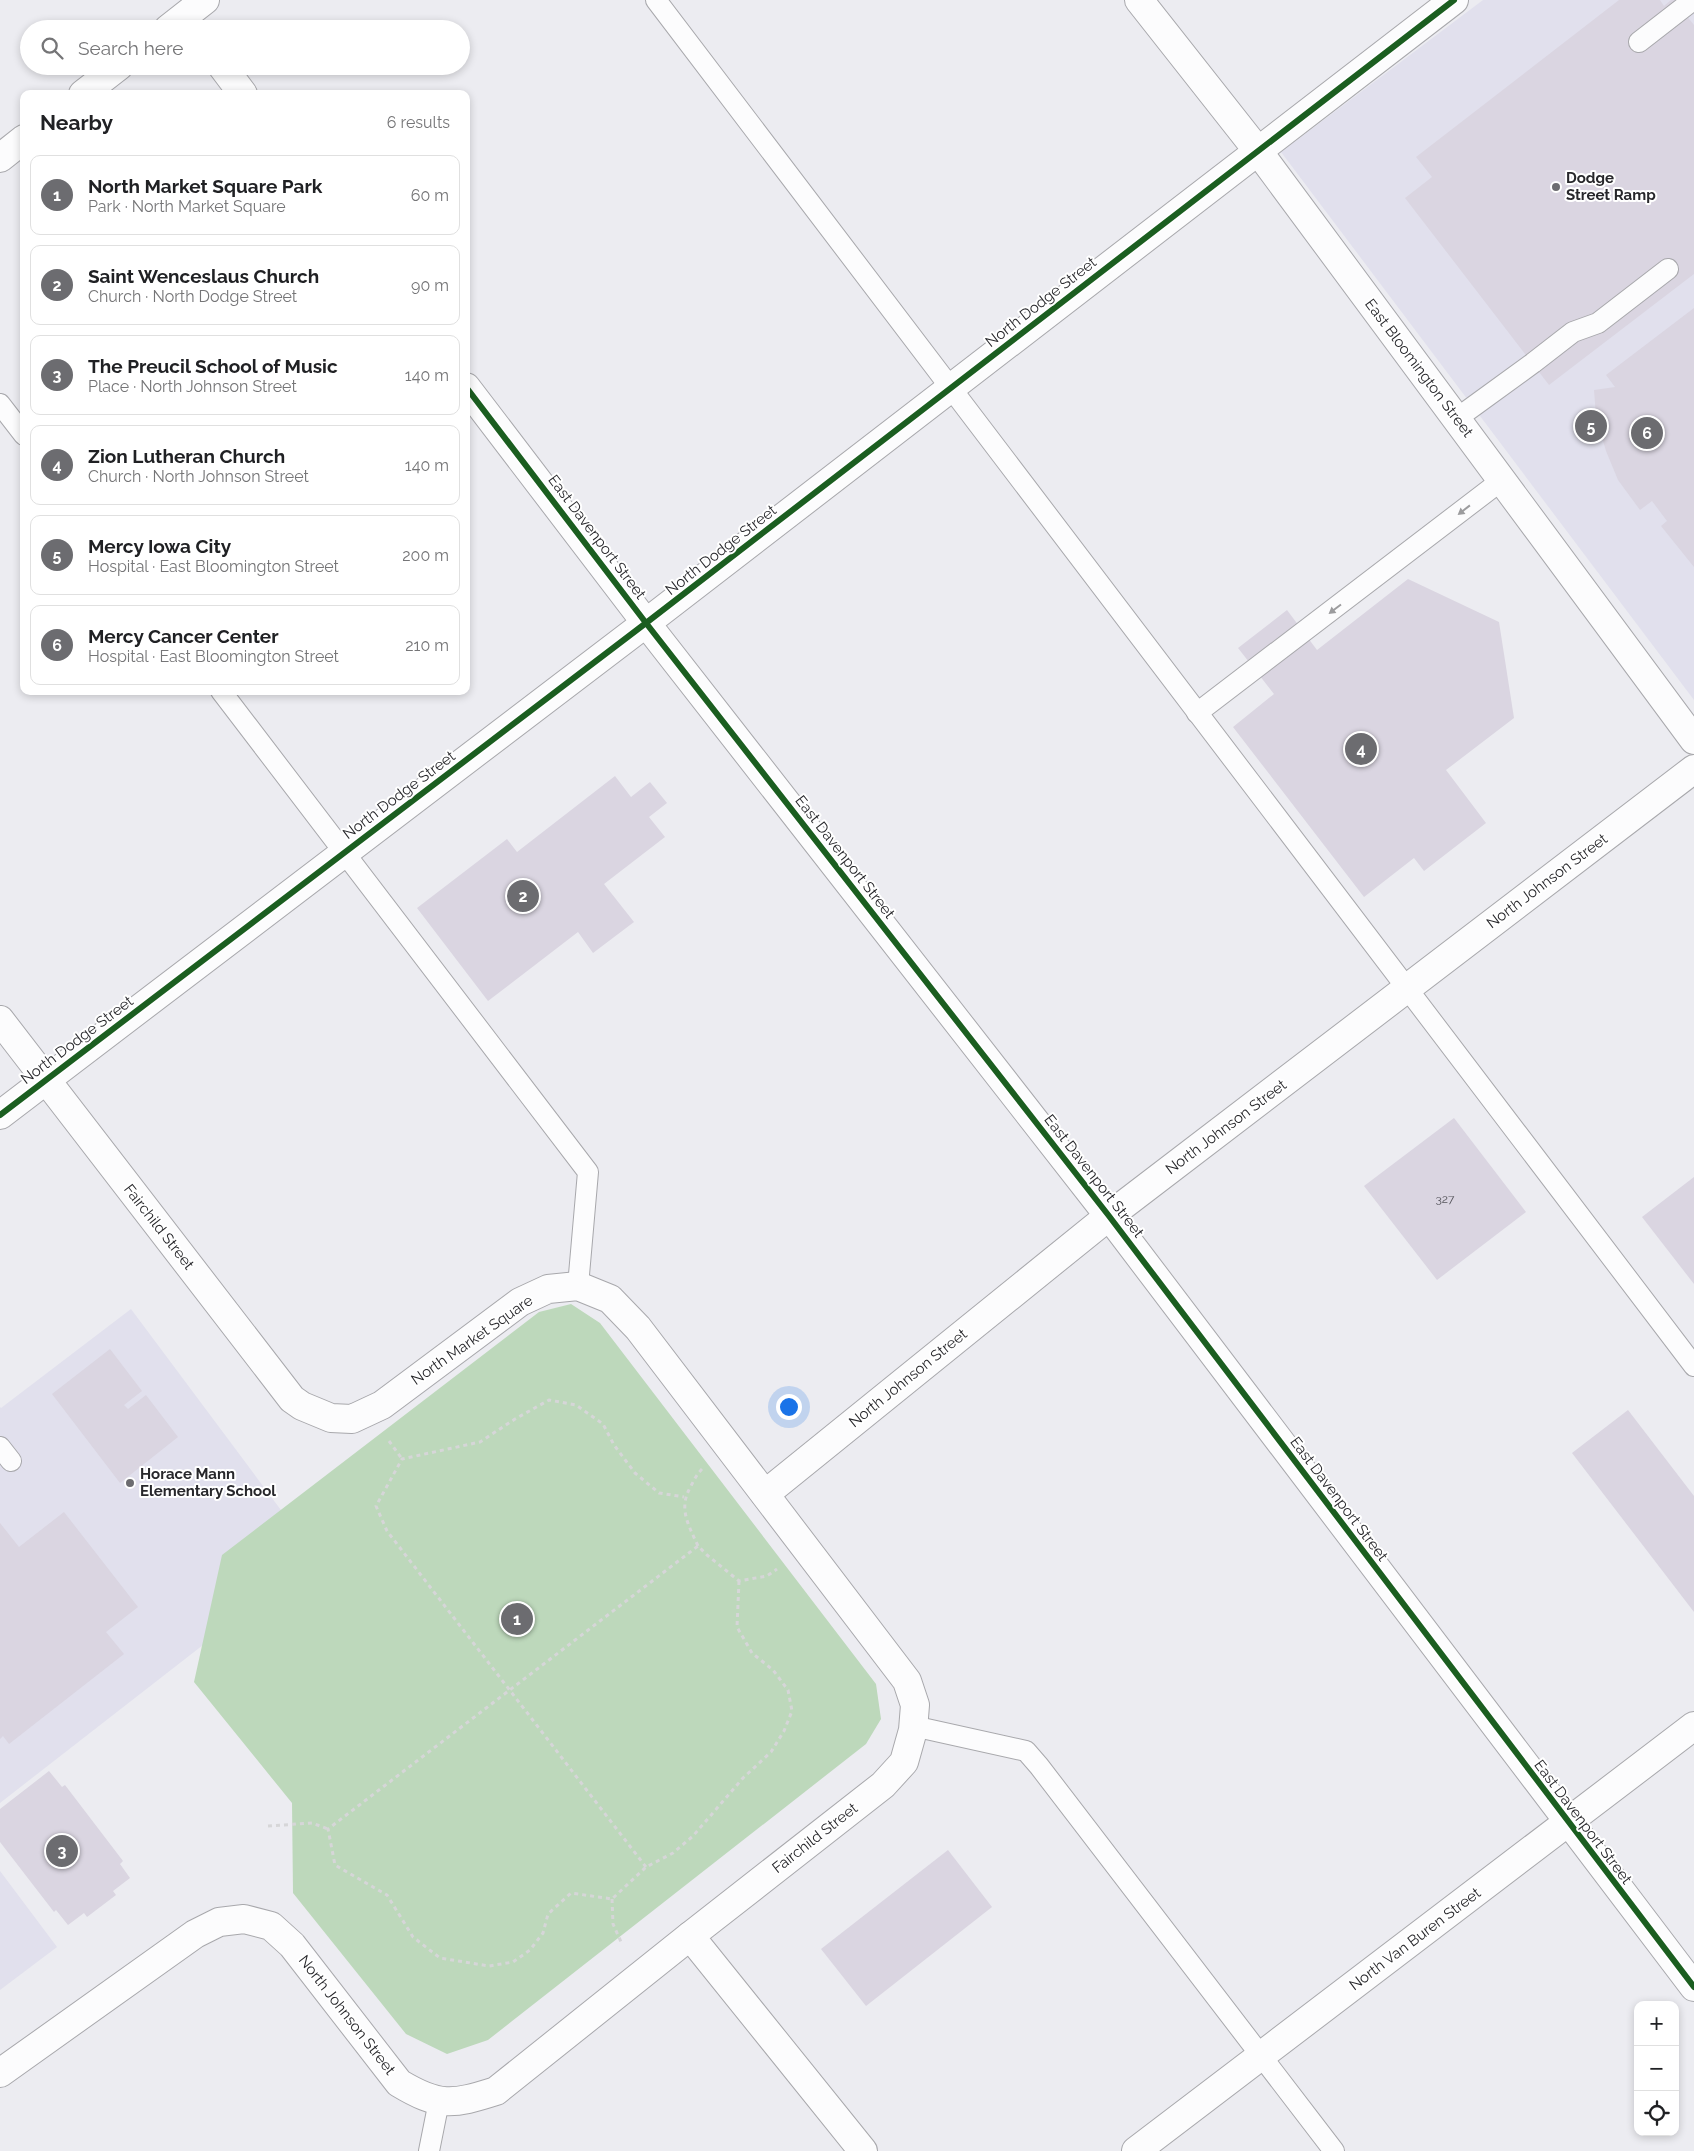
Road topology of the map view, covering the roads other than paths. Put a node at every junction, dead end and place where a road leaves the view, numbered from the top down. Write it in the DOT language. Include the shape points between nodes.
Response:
graph roads {
  1 [pos="205,0"];
  2 [pos="656,0"];
  3 [pos="1139,0"];
  4 [pos="1454,0"];
  5 [pos="1694,2"];
  6 [pos="179,18"];
  7 [pos="1639,42"];
  8 [pos="107,75"];
  9 [pos="229,75"];
  10 [pos="88,90"];
  11 [pos="240,90"];
  12 [pos="20,142"];
  13 [pos="1258,151"];
  14 [pos="0,158"];
  15 [pos="1668,269"];
  16 [pos="950,388"];
  17 [pos="470,391"];
  18 [pos="0,404"];
  19 [pos="1456,419"];
  20 [pos="20,430"];
  21 [pos="1502,480"];
  22 [pos="646,623"];
  23 [pos="224,695"];
  24 [pos="1197,713"];
  25 [pos="1694,740"];
  26 [pos="1694,769"];
  27 [pos="343,853"];
  28 [pos="1406,989"];
  29 [pos="0,1020"];
  30 [pos="45,1080"];
  31 [pos="0,1115"];
  32 [pos="1110,1216"];
  33 [pos="578,1286"];
  34 [pos="1694,1366"];
  35 [pos="331,1418"];
  36 [pos="765,1494"];
  37 [pos="913,1726"];
  38 [pos="1694,1726"];
  39 [pos="1568,1822"];
  40 [pos="690,1936"];
  41 [pos="1694,1987"];
  42 [pos="1261,2056"];
  43 [pos="0,2073"];
  44 [pos="439,2101"];
  45 [pos="430,2151"];
  46 [pos="863,2151"];
  47 [pos="1136,2151"];
  48 [pos="1334,2151"];
  1 -- 6 [label="street"];
  2 -- 16 [label="lane"];
  3 -- 13 [label="street, East Bloomington Street"];
  4 -- 13 [label="street, North Dodge Street"];
  5 -- 7 [label="lane"];
  8 -- 10 [label="street"];
  9 -- 11 [label="street"];
  12 -- 14 [label="street"];
  13 -- 16 [label="street, North Dodge Street"];
  13 -- 19 [label="street, East Bloomington Street"];
  15 -- 19 [label="lane" via="1598,323 1573,332"];
  16 -- 22 [label="street, North Dodge Street"];
  16 -- 24 [label="lane"];
  17 -- 22 [label="street, East Davenport Street"];
  18 -- 20 [label="lane"];
  19 -- 21 [label="street, East Bloomington Street"];
  21 -- 24 [label="lane, one-way"];
  21 -- 25 [label="street, East Bloomington Street"];
  22 -- 27 [label="street, North Dodge Street"];
  22 -- 32 [label="street, East Davenport Street"];
  23 -- 27 [label="lane"];
  24 -- 28 [label="lane"];
  26 -- 28 [label="street, North Johnson Street"];
  27 -- 30 [label="street, North Dodge Street"];
  27 -- 33 [label="lane" via="588,1172"];
  28 -- 32 [label="street, North Johnson Street"];
  28 -- 34 [label="lane"];
  29 -- 30 [label="street, Fairchild Street"];
  30 -- 31 [label="street, North Dodge Street"];
  30 -- 35 [label="street, Fairchild Street" via="292,1399"];
  32 -- 36 [label="street, North Johnson Street"];
  32 -- 39 [label="street, East Davenport Street"];
  33 -- 35 [label="street, North Market Square" via="548,1289 520,1302 382,1405 352,1419"];
  33 -- 36 [label="street, North Market Square" via="610,1299 638,1328"];
  36 -- 37 [label="street, Fairchild Street" via="907,1681 915,1705"];
  37 -- 40 [label="street, Fairchild Street" via="904,1762 883,1785"];
  37 -- 42 [label="lane" via="1026,1751"];
  38 -- 39 [label="street, North Van Buren Street"];
  39 -- 41 [label="street, East Davenport Street"];
  39 -- 42 [label="street, North Van Buren Street"];
  40 -- 44 [label="street, North Johnson Street" via="496,2091 463,2102"];
  40 -- 46 [label="street"];
  42 -- 47 [label="street, North Van Buren Street"];
  42 -- 48 [label="lane"];
  43 -- 44 [label="street, North Johnson Street" via="195,1934 219,1922 244,1919 271,1926 292,1945 399,2083 415,2093"];
  44 -- 45 [label="lane"];
}
